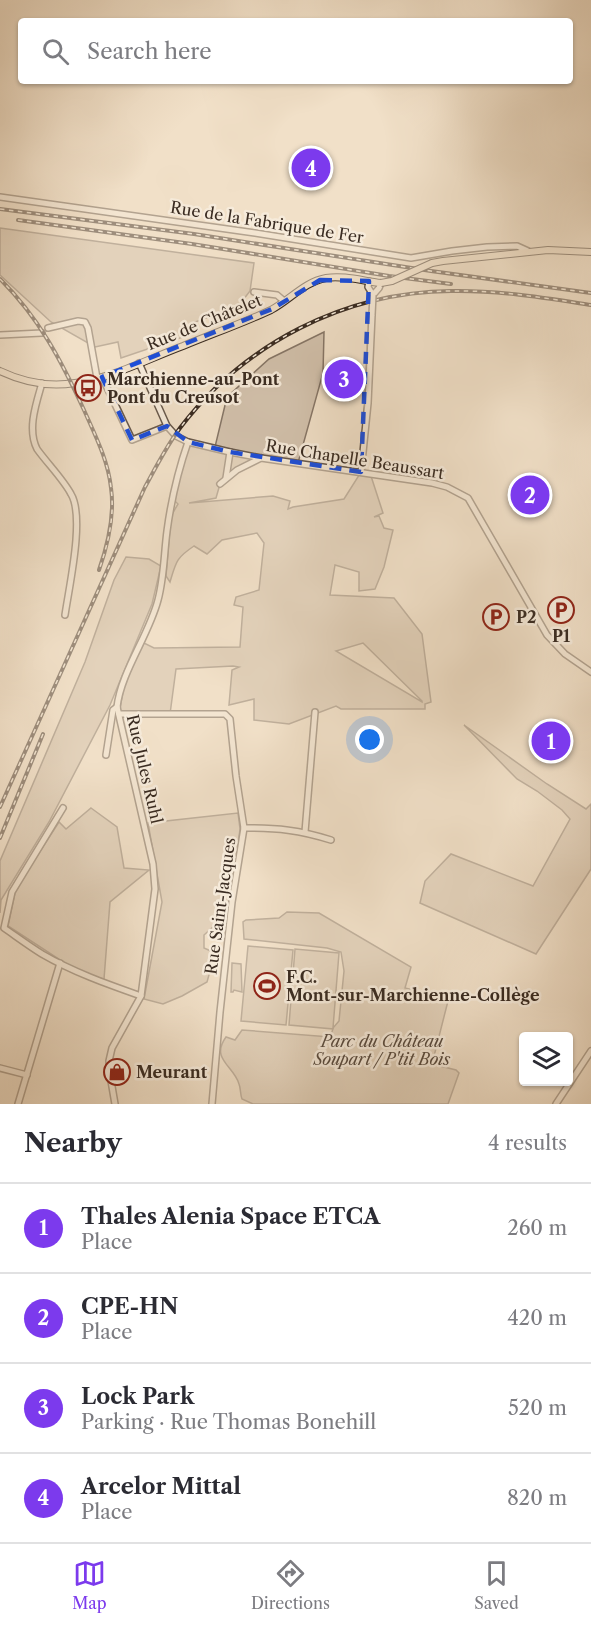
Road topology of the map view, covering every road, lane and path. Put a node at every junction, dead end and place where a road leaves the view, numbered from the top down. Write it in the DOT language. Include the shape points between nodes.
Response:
graph roads {
  1 [pos="0,197"];
  2 [pos="530,252"];
  3 [pos="591,252"];
  4 [pos="369,281"];
  5 [pos="381,283"];
  6 [pos="254,292"];
  7 [pos="373,295"];
  8 [pos="284,302"];
  9 [pos="48,328"];
  10 [pos="42,333"];
  11 [pos="0,335"];
  12 [pos="139,363"];
  13 [pos="0,371"];
  14 [pos="100,378"];
  15 [pos="42,383"];
  16 [pos="167,426"];
  17 [pos="188,442"];
  18 [pos="230,452"];
  19 [pos="261,458"];
  20 [pos="361,472"];
  21 [pos="226,478"];
  22 [pos="220,484"];
  23 [pos="65,615"];
  24 [pos="591,672"];
  25 [pos="117,707"];
  26 [pos="315,712"];
  27 [pos="119,714"];
  28 [pos="106,755"];
  29 [pos="63,808"];
  30 [pos="244,828"];
  31 [pos="305,832"];
  32 [pos="331,840"];
  33 [pos="60,963"];
  34 [pos="141,996"];
  35 [pos="591,1051"];
  36 [pos="0,1068"];
  37 [pos="27,1075"];
  38 [pos="18,1104"];
  39 [pos="115,1104"];
  40 [pos="212,1104"];
  41 [pos="556,1104"];
  1 -- 2 [label="street, Rue de la Fabrique de Fer" via="411,258 487,247 517,246"];
  2 -- 3 [label="main road, Rue de Châtelet"];
  2 -- 5 [label="main road, Rue de Châtelet, bridge" via="432,263"];
  4 -- 5 [label="main road, Rue de Châtelet"];
  4 -- 7 [label="street"];
  4 -- 8 [label="main road, Rue de Châtelet" via="326,278"];
  5 -- 7 [label="street, bridge"];
  6 -- 8 [label="street" via="277,296"];
  7 -- 20 [label="street, bridge"];
  8 -- 12 [label="main road, Rue de Châtelet"];
  9 -- 14 [label="street" via="85,322"];
  10 -- 11 [label="street"];
  12 -- 14 [label="main road, Rue de Châtelet"];
  12 -- 16 [label="street, Rue Chapelle Beaussart"];
  13 -- 15 [label="main road, Rue de Châtelet"];
  14 -- 15 [label="main road, Rue de Châtelet" via="75,384"];
  14 -- 16 [label="street" via="132,440"];
  15 -- 23 [label="street" via="32,430 34,443 71,493 77,511"];
  16 -- 17 [label="street, Rue Chapelle Beaussart"];
  17 -- 18 [label="street, Rue Chapelle Beaussart"];
  17 -- 25 [label="street, Rue Jules Ruhl" via="172,498 159,599"];
  18 -- 19 [label="street, Rue Chapelle Beaussart"];
  18 -- 21 [label="street"];
  19 -- 20 [label="street, Rue Chapelle Beaussart"];
  19 -- 21 [label="street"];
  20 -- 24 [label="street, Rue Chapelle Beaussart" via="432,483 468,498 547,635"];
  21 -- 22 [label="street"];
  25 -- 27 [label="street, Rue Jules Ruhl"];
  25 -- 28 [label="street" via="113,710"];
  26 -- 31 [label="street"];
  27 -- 30 [label="street, Rue Saint-Jacques" via="225,714 230,718"];
  27 -- 34 [label="street, Rue Jules Ruhl" via="155,876"];
  29 -- 33 [label="street" via="12,892 4,928"];
  30 -- 31 [label="street"];
  30 -- 40 [label="street, Rue Saint-Jacques" via="231,907"];
  31 -- 32 [label="street"];
  33 -- 34 [label="street"];
  33 -- 37 [label="street"];
  34 -- 39 [label="street, Rue Jules Ruhl" via="111,1054 109,1068"];
  35 -- 41 [label="street"];
  36 -- 37 [label="street"];
  37 -- 38 [label="street"];
}
